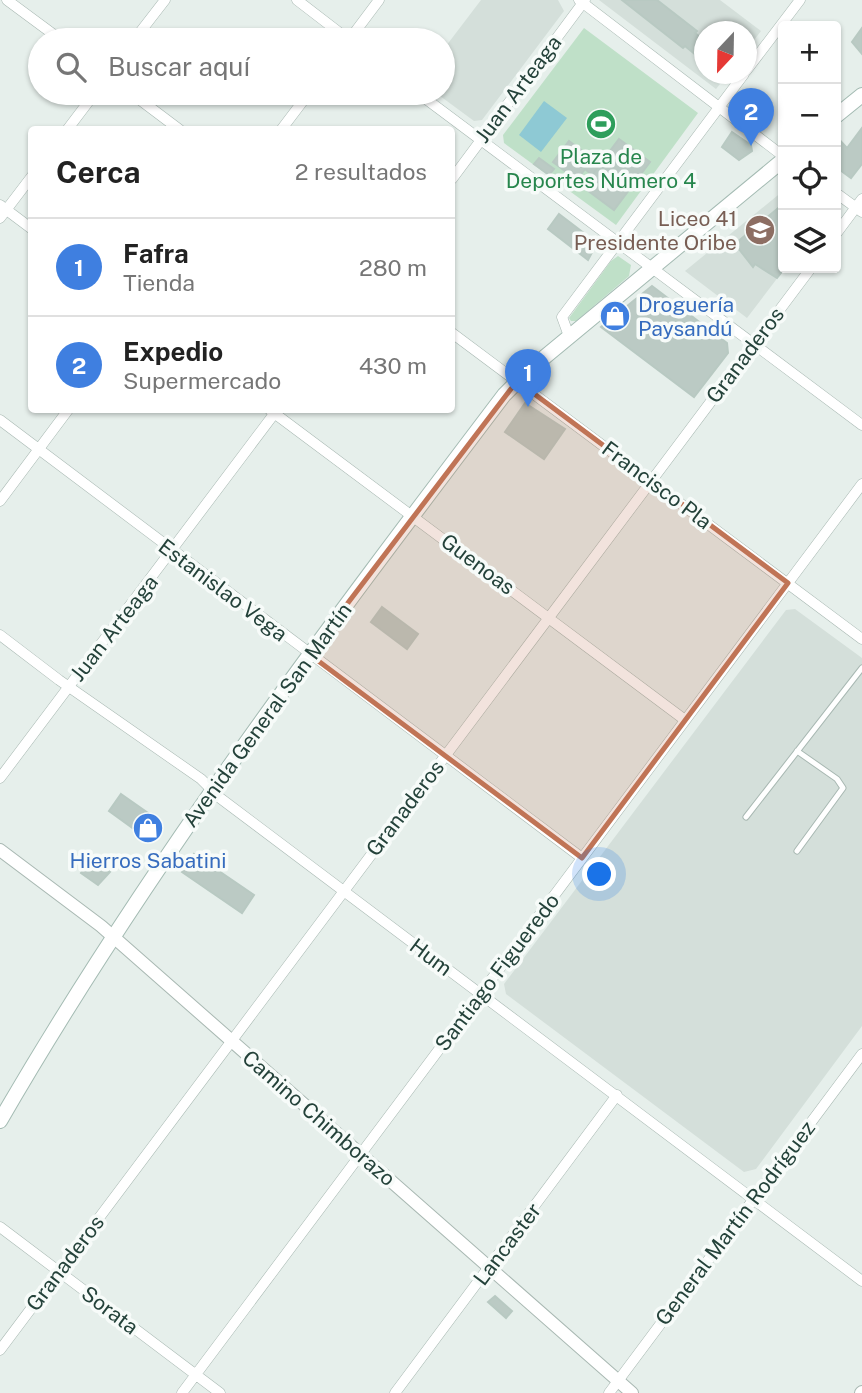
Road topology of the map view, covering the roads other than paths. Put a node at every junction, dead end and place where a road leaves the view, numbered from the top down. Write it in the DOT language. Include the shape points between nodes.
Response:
graph roads {
  1 [pos="7,0"];
  2 [pos="165,0"];
  3 [pos="297,0"];
  4 [pos="379,0"];
  5 [pos="800,0"];
  6 [pos="582,1"];
  7 [pos="45,28"];
  8 [pos="143,28"];
  9 [pos="333,28"];
  10 [pos="358,28"];
  11 [pos="757,57"];
  12 [pos="737,84"];
  13 [pos="862,95"];
  14 [pos="86,105"];
  15 [pos="147,105"];
  16 [pos="300,105"];
  17 [pos="434,105"];
  18 [pos="719,108"];
  19 [pos="841,112"];
  20 [pos="70,126"];
  21 [pos="175,126"];
  22 [pos="284,126"];
  23 [pos="480,140"];
  24 [pos="778,154"];
  25 [pos="778,162"];
  26 [pos="455,174"];
  27 [pos="28,181"];
  28 [pos="841,196"];
  29 [pos="860,206"];
  30 [pos="2,211"];
  31 [pos="28,227"];
  32 [pos="841,228"];
  33 [pos="617,242"];
  34 [pos="652,268"];
  35 [pos="807,273"];
  36 [pos="455,334"];
  37 [pos="569,336"];
  38 [pos="754,344"];
  39 [pos="517,381"];
  40 [pos="66,413"];
  41 [pos="273,413"];
  42 [pos="277,413"];
  43 [pos="0,421"];
  44 [pos="862,425"];
  45 [pos="38,450"];
  46 [pos="651,481"];
  47 [pos="862,484"];
  48 [pos="0,501"];
  49 [pos="412,516"];
  50 [pos="173,552"];
  51 [pos="788,583"];
  52 [pos="548,618"];
  53 [pos="0,635"];
  54 [pos="862,639"];
  55 [pos="310,654"];
  56 [pos="862,668"];
  57 [pos="70,686"];
  58 [pos="685,720"];
  59 [pos="797,751"];
  60 [pos="445,755"];
  61 [pos="0,778"];
  62 [pos="211,789"];
  63 [pos="746,817"];
  64 [pos="0,850"];
  65 [pos="797,851"];
  66 [pos="582,858"];
  67 [pos="342,891"];
  68 [pos="113,936"];
  69 [pos="480,994"];
  70 [pos="232,1040"];
  71 [pos="862,1054"];
  72 [pos="859,1066"];
  73 [pos="617,1095"];
  74 [pos="0,1121"];
  75 [pos="361,1154"];
  76 [pos="753,1199"];
  77 [pos="0,1227"];
  78 [pos="489,1268"];
  79 [pos="59,1272"];
  80 [pos="862,1281"];
  81 [pos="0,1350"];
  82 [pos="195,1375"];
  83 [pos="618,1381"];
  84 [pos="181,1393"];
  85 [pos="220,1393"];
  86 [pos="395,1393"];
  87 [pos="609,1393"];
  88 [pos="632,1393"];
  1 -- 7 [label="street"];
  2 -- 8 [label="street"];
  3 -- 9 [label="street"];
  4 -- 10 [label="street"];
  5 -- 11 [label="street"];
  6 -- 18 [label="street"];
  6 -- 23 [label="street, Juan Arteaga"];
  12 -- 18 [label="street"];
  13 -- 19 [label="main road"];
  14 -- 20 [label="street"];
  15 -- 21 [label="street"];
  16 -- 22 [label="street"];
  17 -- 23 [label="street"];
  18 -- 24 [label="street"];
  18 -- 33 [label="street"];
  23 -- 26 [label="street, Juan Arteaga"];
  23 -- 33 [label="street"];
  25 -- 34 [label="main road, Avenida General San Martín"];
  27 -- 30 [label="street"];
  28 -- 29 [label="street"];
  29 -- 32 [label="street"];
  30 -- 31 [label="street"];
  33 -- 34 [label="street"];
  33 -- 37 [label="street" via="562,317"];
  34 -- 37 [label="main road, Avenida General San Martín"];
  34 -- 38 [label="street"];
  35 -- 38 [label="street, Granaderos"];
  36 -- 39 [label="street, Francisco Pla"];
  37 -- 39 [label="main road, Avenida General San Martín"];
  38 -- 44 [label="street"];
  38 -- 46 [label="street, Granaderos"];
  39 -- 46 [label="street, Francisco Pla"];
  39 -- 49 [label="main road, Avenida General San Martín"];
  40 -- 45 [label="street"];
  41 -- 50 [label="street, Juan Arteaga"];
  42 -- 49 [label="street, Guenoas"];
  43 -- 45 [label="street, Estanislao Vega"];
  45 -- 48 [label="street"];
  45 -- 50 [label="street, Estanislao Vega"];
  46 -- 51 [label="street, Francisco Pla"];
  46 -- 52 [label="street, Granaderos"];
  47 -- 51 [label="street, Santiago Figueredo"];
  49 -- 52 [label="street, Guenoas"];
  49 -- 55 [label="main road, Avenida General San Martín"];
  50 -- 55 [label="street, Estanislao Vega"];
  50 -- 57 [label="street, Juan Arteaga"];
  51 -- 54 [label="street, Francisco Pla"];
  51 -- 58 [label="street, Santiago Figueredo"];
  52 -- 58 [label="street, Guenoas"];
  52 -- 60 [label="street, Granaderos"];
  53 -- 57 [label="street, Hum"];
  55 -- 60 [label="street, Estanislao Vega"];
  55 -- 62 [label="main road, Avenida General San Martín"];
  56 -- 59 [label="lane"];
  57 -- 61 [label="street, Juan Arteaga"];
  57 -- 62 [label="street, Hum"];
  58 -- 66 [label="street, Santiago Figueredo"];
  59 -- 63 [label="lane"];
  59 -- 65 [label="lane" via="843,788"];
  60 -- 66 [label="street, Estanislao Vega"];
  60 -- 67 [label="street, Granaderos"];
  62 -- 67 [label="street, Hum"];
  62 -- 68 [label="main road, Avenida General San Martín"];
  64 -- 68 [label="street, Camino Chimborazo"];
  66 -- 69 [label="street, Santiago Figueredo"];
  67 -- 69 [label="street, Hum"];
  67 -- 70 [label="street, Granaderos"];
  68 -- 70 [label="street, Camino Chimborazo"];
  68 -- 74 [label="main road, Avenida General San Martín"];
  69 -- 73 [label="street, Hum"];
  69 -- 75 [label="street, Santiago Figueredo"];
  70 -- 75 [label="street, Camino Chimborazo"];
  70 -- 79 [label="street, Granaderos"];
  71 -- 72 [label="street, General Martín Rodríguez"];
  72 -- 76 [label="street, General Martín Rodríguez"];
  73 -- 76 [label="street, Hum"];
  73 -- 78 [label="street, Lancaster"];
  75 -- 78 [label="street, Camino Chimborazo"];
  75 -- 82 [label="street, Santiago Figueredo"];
  76 -- 80 [label="street, Hum"];
  76 -- 83 [label="street, General Martín Rodríguez"];
  77 -- 79 [label="street, Sorata"];
  78 -- 83 [label="street, Camino Chimborazo"];
  78 -- 86 [label="street, Lancaster"];
  79 -- 81 [label="street, Granaderos"];
  79 -- 82 [label="street, Sorata"];
  82 -- 84 [label="street, Santiago Figueredo"];
  82 -- 85 [label="street, Sorata"];
  83 -- 87 [label="street, General Martín Rodríguez"];
  83 -- 88 [label="street, Camino Chimborazo"];
}
